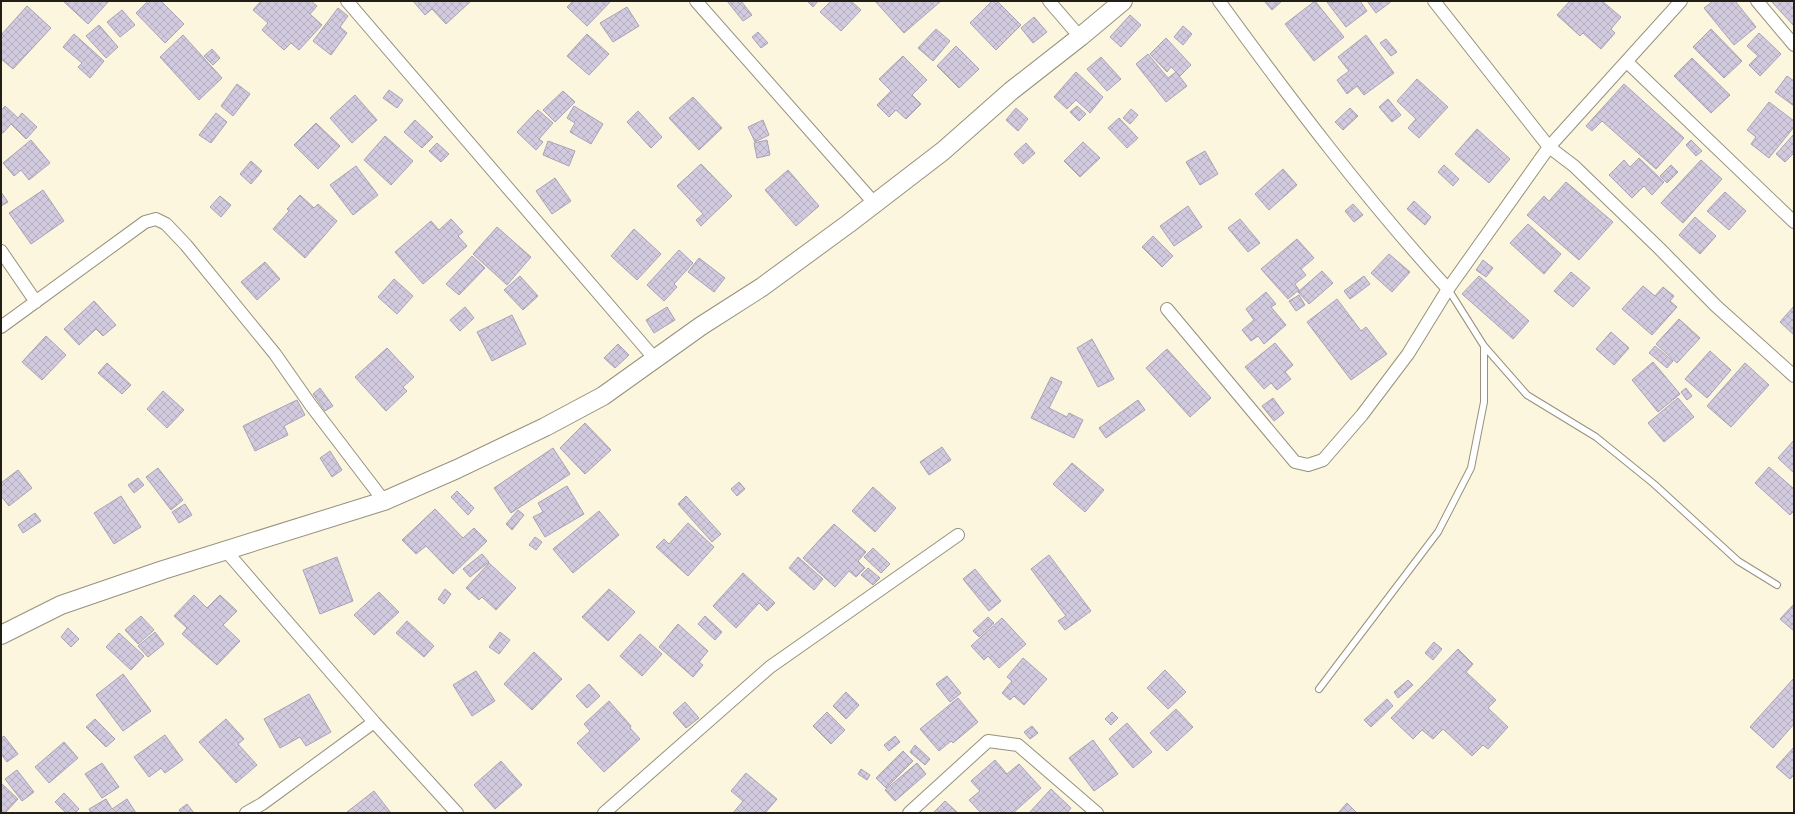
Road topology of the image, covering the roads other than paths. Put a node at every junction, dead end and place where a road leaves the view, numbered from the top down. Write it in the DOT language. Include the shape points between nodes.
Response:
graph roads {
  1 [pos="347,1"];
  2 [pos="696,1"];
  3 [pos="1049,1"];
  4 [pos="1123,1"];
  5 [pos="1219,1"];
  6 [pos="1434,1"];
  7 [pos="1681,1"];
  8 [pos="1757,1"];
  9 [pos="1080,37"];
  10 [pos="1794,45"];
  11 [pos="1627,62"];
  12 [pos="1549,147"];
  13 [pos="875,204"];
  14 [pos="1794,222"];
  15 [pos="1,251"];
  16 [pos="1448,289"];
  17 [pos="36,302"];
  18 [pos="1167,309"];
  19 [pos="1,327"];
  20 [pos="1484,346"];
  21 [pos="655,359"];
  22 [pos="1794,376"];
  23 [pos="384,501"];
  24 [pos="958,536"];
  25 [pos="226,551"];
  26 [pos="1777,585"];
  27 [pos="1,635"];
  28 [pos="1319,689"];
  29 [pos="374,722"];
  30 [pos="246,813"];
  31 [pos="457,813"];
  32 [pos="604,813"];
  33 [pos="909,813"];
  34 [pos="1097,813"];
  1 -- 21 [label="street"];
  2 -- 13 [label="street"];
  3 -- 9 [label="street"];
  4 -- 9 [label="street"];
  5 -- 16 [label="street" via="1305,118 1404,241"];
  6 -- 12 [label="street"];
  7 -- 11 [label="street"];
  8 -- 10 [label="street"];
  9 -- 13 [label="street" via="1011,91 944,151"];
  11 -- 12 [label="street"];
  11 -- 14 [label="street"];
  12 -- 16 [label="street"];
  12 -- 22 [label="street" via="1574,166 1716,306"];
  13 -- 21 [label="street" via="781,274"];
  15 -- 17 [label="street"];
  16 -- 18 [label="street" via="1408,354 1362,415 1323,460 1308,465 1295,462"];
  16 -- 20 [label="lane"];
  17 -- 19 [label="street"];
  17 -- 23 [label="street" via="145,222 156,219 166,224 275,354"];
  20 -- 26 [label="lane" via="1527,395 1596,437 1654,484 1738,561"];
  20 -- 28 [label="lane" via="1484,402 1471,468 1438,532"];
  21 -- 23 [label="street" via="603,396 558,420"];
  23 -- 25 [label="street"];
  24 -- 32 [label="street" via="770,667"];
  25 -- 27 [label="street" via="61,605"];
  25 -- 29 [label="street"];
  29 -- 30 [label="street"];
  29 -- 31 [label="street"];
  33 -- 34 [label="street" via="988,741 1018,745"];
}
